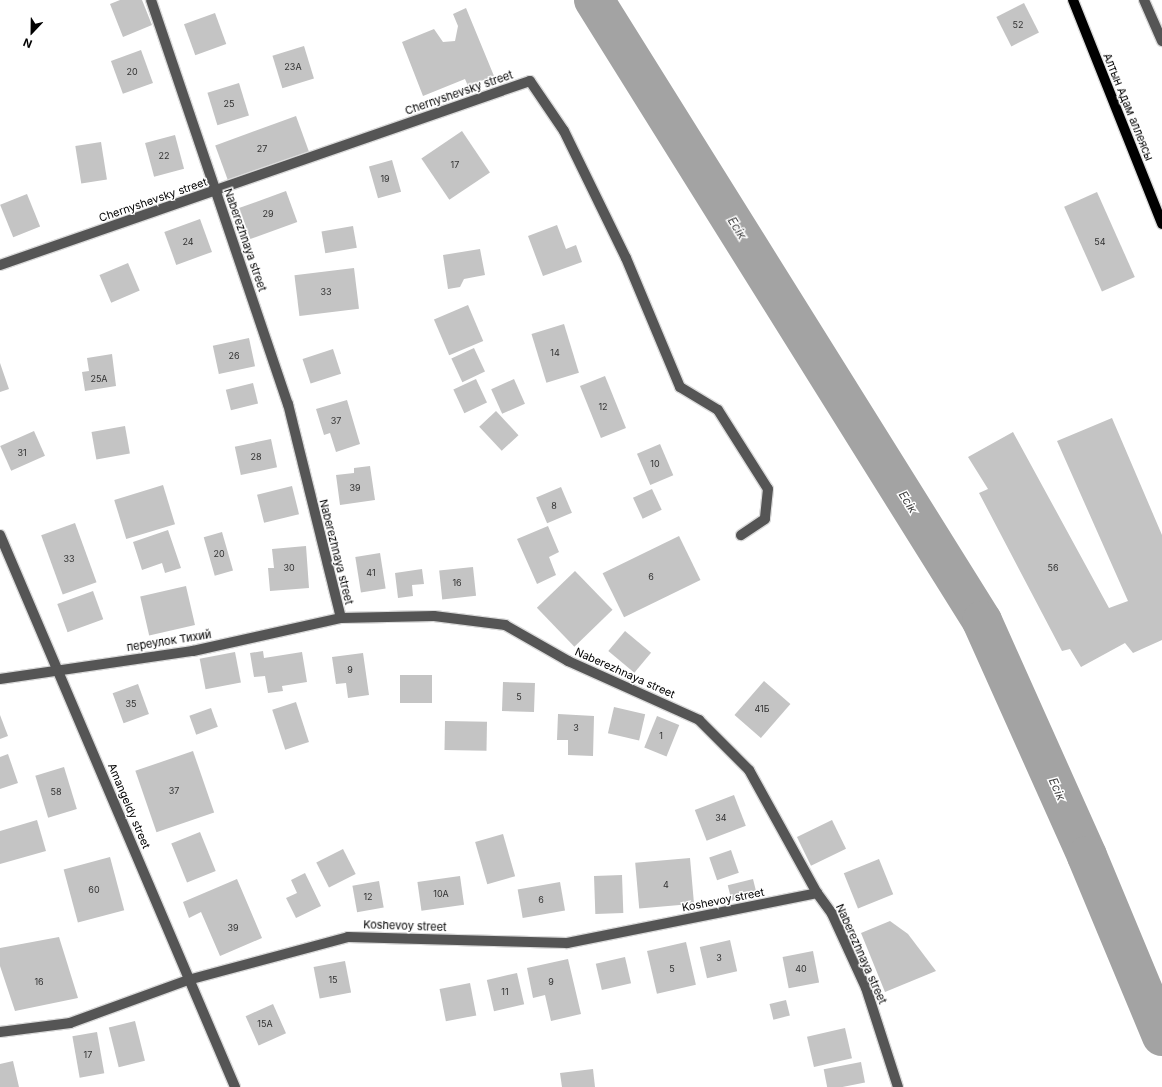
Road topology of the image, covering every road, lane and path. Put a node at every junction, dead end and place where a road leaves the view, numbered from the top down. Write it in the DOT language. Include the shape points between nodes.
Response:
graph roads {
  1 [pos="151,0"];
  2 [pos="1073,0"];
  3 [pos="1144,0"];
  4 [pos="1162,41"];
  5 [pos="216,192"];
  6 [pos="1162,224"];
  7 [pos="0,265"];
  8 [pos="0,535"];
  9 [pos="741,535"];
  10 [pos="341,618"];
  11 [pos="58,669"];
  12 [pos="0,679"];
  13 [pos="817,893"];
  14 [pos="188,980"];
  15 [pos="0,1032"];
  16 [pos="235,1087"];
  17 [pos="898,1087"];
  1 -- 5 [label="street, Naberezhnaya street"];
  2 -- 6 [label="main road, Алтын Адам аллеясы"];
  3 -- 4 [label="street"];
  5 -- 7 [label="street, Chernyshevsky street"];
  5 -- 9 [label="street, Chernyshevsky street" via="530,81 568,138 626,258 680,387 718,410 768,489 765,519"];
  5 -- 10 [label="street, Naberezhnaya street" via="288,404"];
  8 -- 11 [label="street, Amangeldy street"];
  10 -- 11 [label="street, переулок Тихий" via="193,651"];
  10 -- 13 [label="street, Naberezhnaya street" via="434,616 505,625 568,662 699,720 749,770"];
  11 -- 12 [label="street, переулок Тихий"];
  11 -- 14 [label="street, Amangeldy street"];
  13 -- 14 [label="street, Koshevoy street" via="567,943 348,937"];
  13 -- 17 [label="street, Naberezhnaya street" via="832,914 866,988"];
  14 -- 15 [label="street, Koshevoy street" via="70,1023"];
  14 -- 16 [label="street, Amangeldy street"];
}
